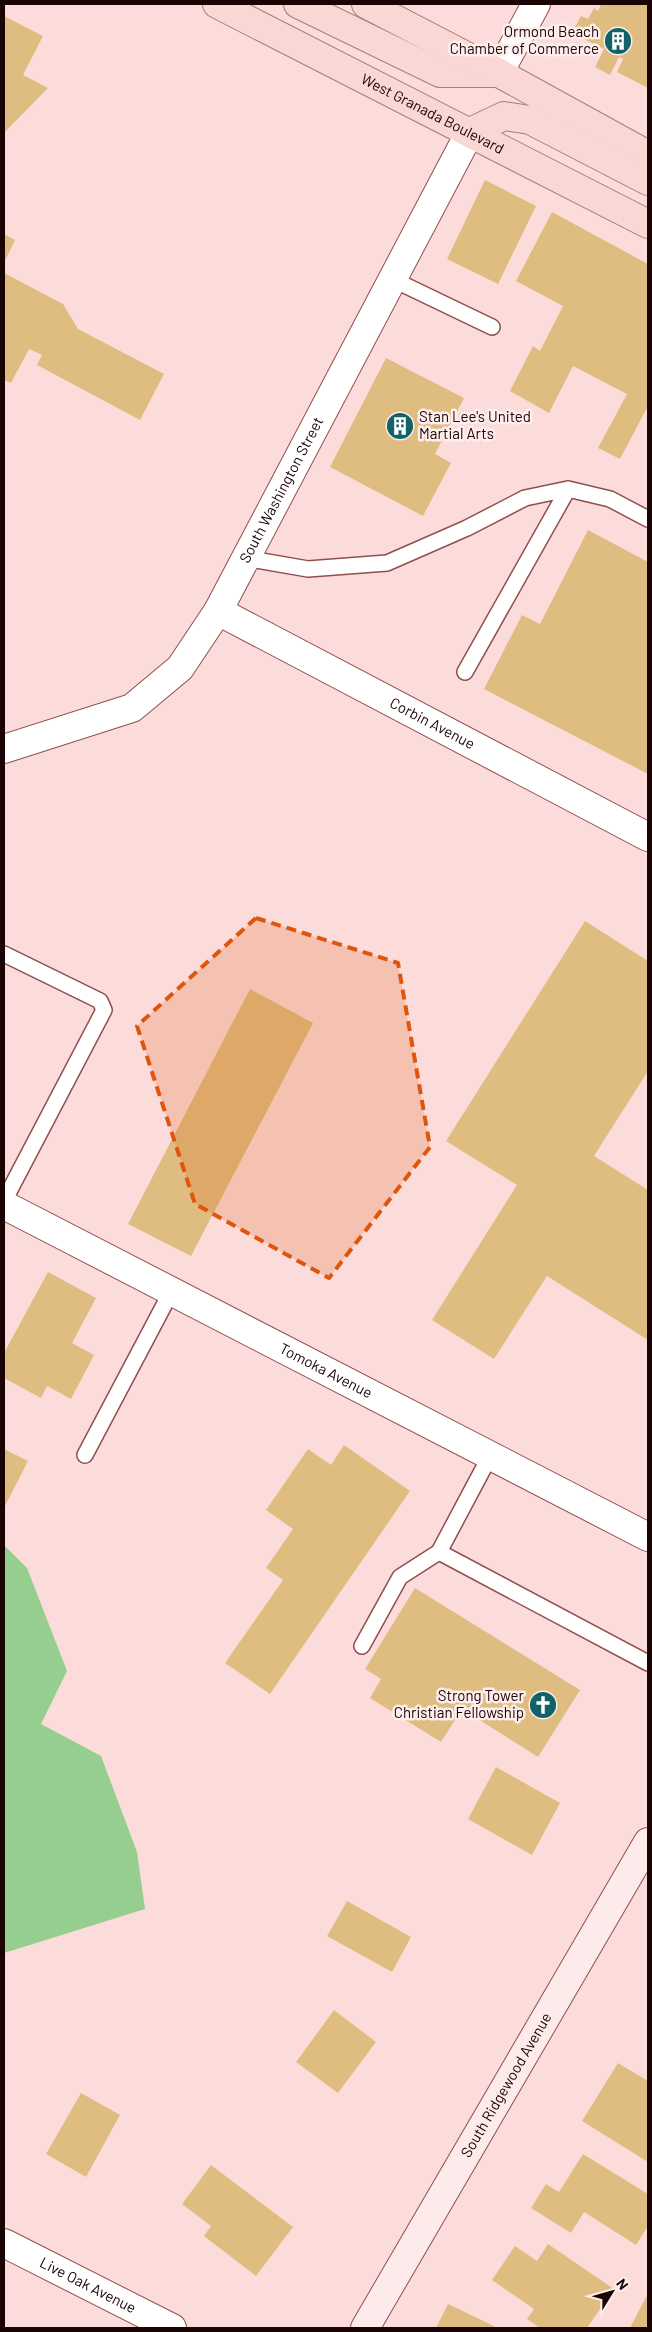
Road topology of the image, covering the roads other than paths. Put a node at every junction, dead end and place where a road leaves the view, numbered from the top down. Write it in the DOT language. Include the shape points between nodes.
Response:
graph roads {
  1 [pos="217,4"];
  2 [pos="298,4"];
  3 [pos="366,4"];
  4 [pos="536,4"];
  5 [pos="499,73"];
  6 [pos="470,132"];
  7 [pos="648,155"];
  8 [pos="648,181"];
  9 [pos="648,224"];
  10 [pos="392,279"];
  11 [pos="492,327"];
  12 [pos="568,489"];
  13 [pos="648,519"];
  14 [pos="245,558"];
  15 [pos="218,611"];
  16 [pos="465,672"];
  17 [pos="4,749"];
  18 [pos="648,837"];
  19 [pos="4,954"];
  20 [pos="4,1201"];
  21 [pos="4,1205"];
  22 [pos="171,1292"];
  23 [pos="85,1455"];
  24 [pos="490,1456"];
  25 [pos="648,1537"];
  26 [pos="439,1552"];
  27 [pos="362,1646"];
  28 [pos="648,1663"];
  29 [pos="648,1842"];
  30 [pos="4,2243"];
  31 [pos="172,2328"];
  32 [pos="365,2328"];
  1 -- 6 [label="main road, West Granada Boulevard"];
  2 -- 5 [label="main road" via="440,72"];
  3 -- 5 [label="main road"];
  4 -- 5 [label="street"];
  5 -- 7 [label="main road"];
  6 -- 8 [label="main road" via="504,116 530,120"];
  6 -- 9 [label="main road, West Granada Boulevard"];
  6 -- 10 [label="street, South Washington Street"];
  10 -- 11 [label="lane"];
  10 -- 14 [label="street, South Washington Street"];
  12 -- 13 [label="lane" via="610,499"];
  12 -- 14 [label="lane" via="525,498 387,563 308,569"];
  12 -- 16 [label="lane"];
  14 -- 15 [label="street, South Washington Street"];
  15 -- 17 [label="street, South Washington Street" via="180,668 132,708"];
  15 -- 18 [label="street, Corbin Avenue"];
  19 -- 20 [label="lane" via="100,1001 104,1010"];
  21 -- 22 [label="street, Tomoka Avenue"];
  22 -- 23 [label="lane"];
  22 -- 24 [label="street, Tomoka Avenue"];
  24 -- 25 [label="street, Tomoka Avenue"];
  24 -- 26 [label="lane"];
  26 -- 27 [label="lane" via="400,1577"];
  26 -- 28 [label="lane"];
  29 -- 32 [label="street, South Ridgewood Avenue"];
  30 -- 31 [label="street, Live Oak Avenue"];
}
